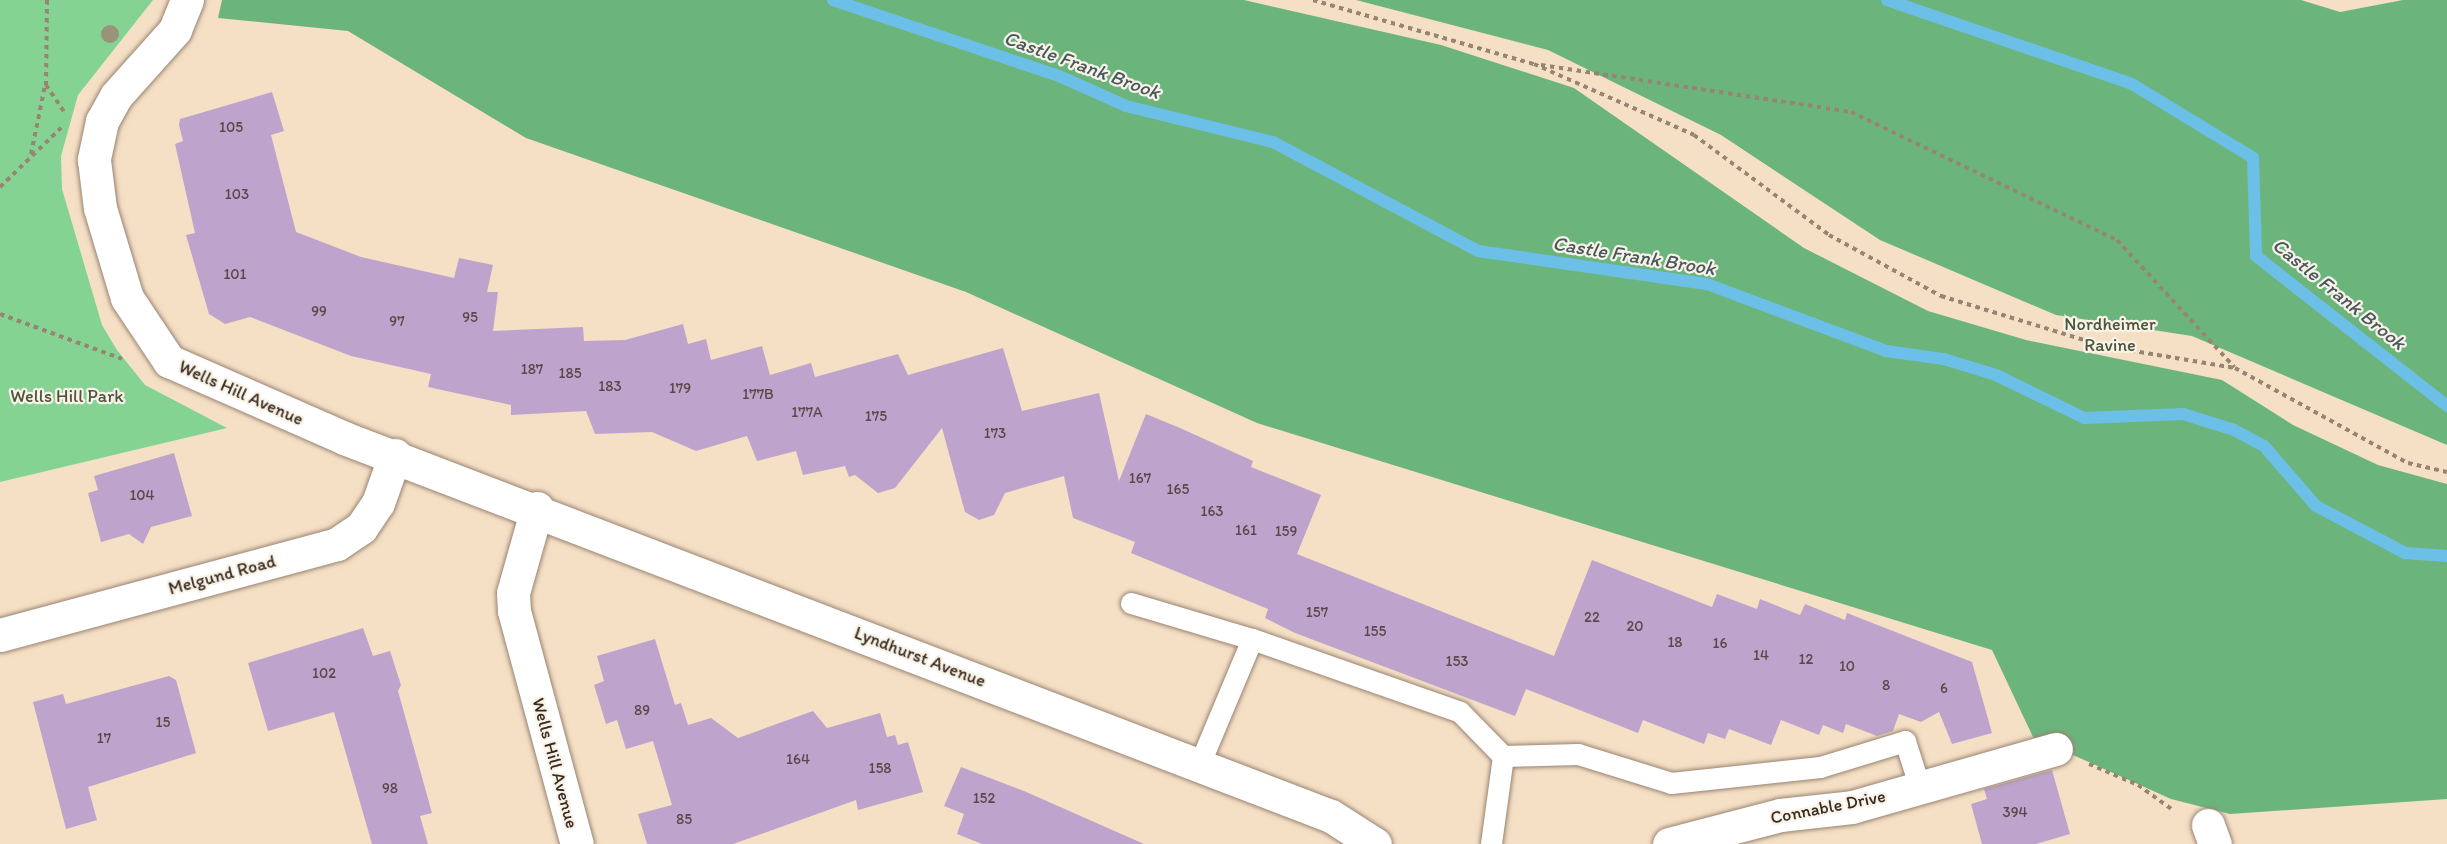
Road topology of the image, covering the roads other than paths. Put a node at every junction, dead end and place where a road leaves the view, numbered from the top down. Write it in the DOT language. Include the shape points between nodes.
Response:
graph roads {
  1 [pos="187,0"];
  2 [pos="395,455"];
  3 [pos="459,479"];
  4 [pos="537,508"];
  5 [pos="1131,603"];
  6 [pos="0,635"];
  7 [pos="1252,639"];
  8 [pos="2056,749"];
  9 [pos="1503,756"];
  10 [pos="1199,765"];
  11 [pos="1920,788"];
  12 [pos="577,844"];
  13 [pos="1375,844"];
  14 [pos="1491,844"];
  15 [pos="1669,844"];
  1 -- 2 [label="street, Wells Hill Avenue" via="175,30 116,96 95,150 95,181 127,298 154,347 190,374"];
  2 -- 3 [label="street, Wells Hill Avenue"];
  2 -- 6 [label="street, Melgund Road" via="378,503 361,528 337,544"];
  3 -- 4 [label="street, Lyndhurst Avenue"];
  4 -- 10 [label="street, Lyndhurst Avenue"];
  4 -- 12 [label="street, Wells Hill Avenue" via="513,592 514,612"];
  5 -- 7 [label="lane"];
  7 -- 9 [label="lane" via="1460,712"];
  7 -- 10 [label="lane"];
  8 -- 11 [label="street, Connable Drive"];
  9 -- 11 [label="lane" via="1578,753 1671,783 1820,767 1905,741"];
  9 -- 14 [label="lane"];
  10 -- 13 [label="street, Lyndhurst Avenue" via="1332,816"];
  11 -- 15 [label="street, Connable Drive"];
}
